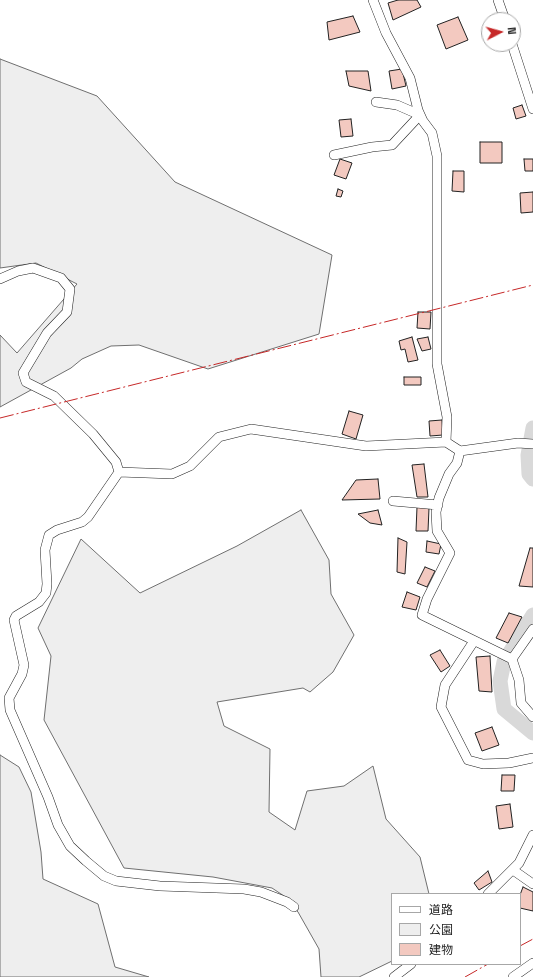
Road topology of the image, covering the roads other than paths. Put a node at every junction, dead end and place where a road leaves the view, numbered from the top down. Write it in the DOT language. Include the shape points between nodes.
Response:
graph roads {
  1 [pos="373,0"];
  2 [pos="498,0"];
  3 [pos="502,12"];
  4 [pos="515,52"];
  5 [pos="376,102"];
  6 [pos="533,108"];
  7 [pos="420,115"];
  8 [pos="334,155"];
  9 [pos="0,279"];
  10 [pos="446,442"];
  11 [pos="529,444"];
  12 [pos="460,451"];
  13 [pos="119,472"];
  14 [pos="393,501"];
  15 [pos="438,505"];
  16 [pos="533,629"];
  17 [pos="474,641"];
  18 [pos="508,657"];
  19 [pos="533,717"];
  20 [pos="533,758"];
  21 [pos="533,835"];
  22 [pos="513,870"];
  23 [pos="533,884"];
  24 [pos="489,893"];
  25 [pos="294,907"];
  26 [pos="533,963"];
  27 [pos="410,965"];
  28 [pos="394,977"];
  29 [pos="512,977"];
  1 -- 7 [label="street" via="386,33 410,78"];
  2 -- 3 [label="street"];
  4 -- 6 [label="street"];
  5 -- 7 [label="street" via="397,105"];
  7 -- 8 [label="street" via="392,145"];
  7 -- 10 [label="street" via="432,133 437,156 438,364 447,417"];
  9 -- 13 [label="street" via="33,268 61,278 70,289 67,312 47,333 23,373 26,382 54,396 93,434 116,462"];
  10 -- 12 [label="street"];
  10 -- 13 [label="street" via="366,446 251,429 219,436 190,466 172,474"];
  11 -- 12 [label="street" via="518,443"];
  12 -- 15 [label="street"];
  13 -- 25 [label="street" via="88,517 82,522 49,535 46,542 46,593 39,602 16,616 14,620 24,665 9,698 12,717 63,836 104,876 130,884 244,889 274,897"];
  14 -- 15 [label="street"];
  15 -- 17 [label="street" via="437,531 450,553 427,599 422,615"];
  16 -- 18 [label="street"];
  17 -- 18 [label="street"];
  17 -- 20 [label="street" via="445,685 441,707 468,760 483,764 509,763"];
  18 -- 19 [label="street" via="519,680 521,703"];
  21 -- 22 [label="street"];
  22 -- 23 [label="street"];
  22 -- 24 [label="street"];
  26 -- 29 [label="street"];
  27 -- 28 [label="street"];
}
